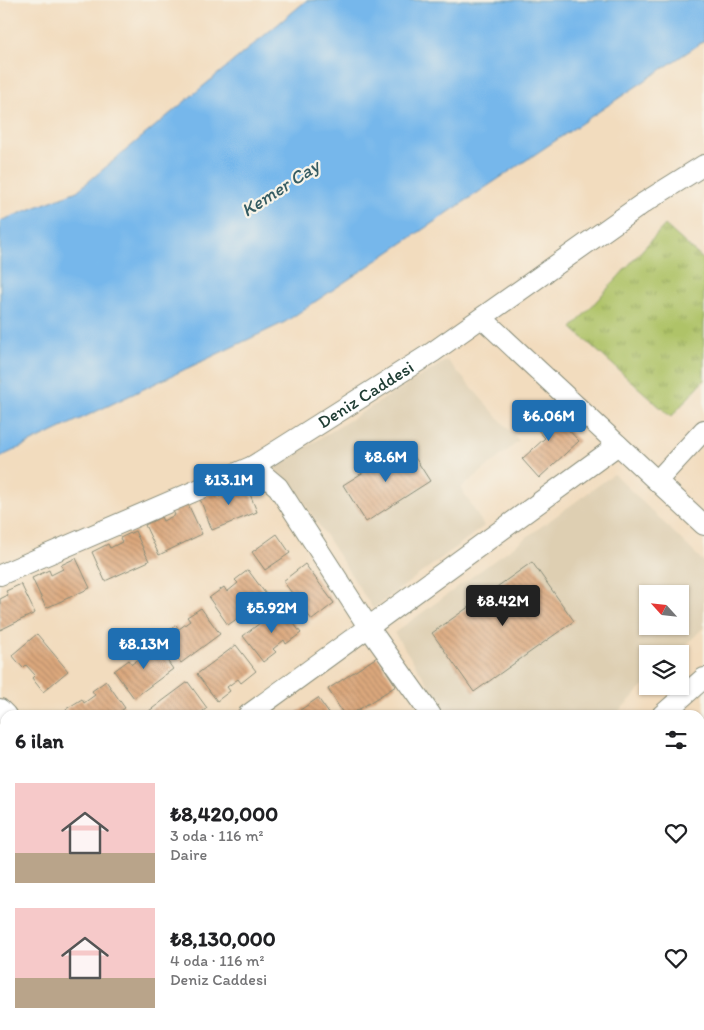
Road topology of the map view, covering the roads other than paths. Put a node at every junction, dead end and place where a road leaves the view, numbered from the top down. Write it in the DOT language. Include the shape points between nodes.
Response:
graph roads {
  1 [pos="704,164"];
  2 [pos="482,318"];
  3 [pos="704,430"];
  4 [pos="618,445"];
  5 [pos="253,466"];
  6 [pos="657,482"];
  7 [pos="704,525"];
  8 [pos="0,575"];
  9 [pos="369,628"];
  10 [pos="704,678"];
  11 [pos="255,710"];
  12 [pos="427,710"];
  13 [pos="668,710"];
  1 -- 2 [label="street, Deniz Caddesi"];
  2 -- 4 [label="street"];
  2 -- 5 [label="street, Deniz Caddesi"];
  3 -- 6 [label="street"];
  4 -- 6 [label="street"];
  4 -- 9 [label="street"];
  5 -- 8 [label="street, Deniz Caddesi"];
  5 -- 9 [label="street" via="278,486"];
  6 -- 7 [label="street"];
  9 -- 11 [label="street"];
  9 -- 12 [label="street"];
  10 -- 13 [label="street"];
}
